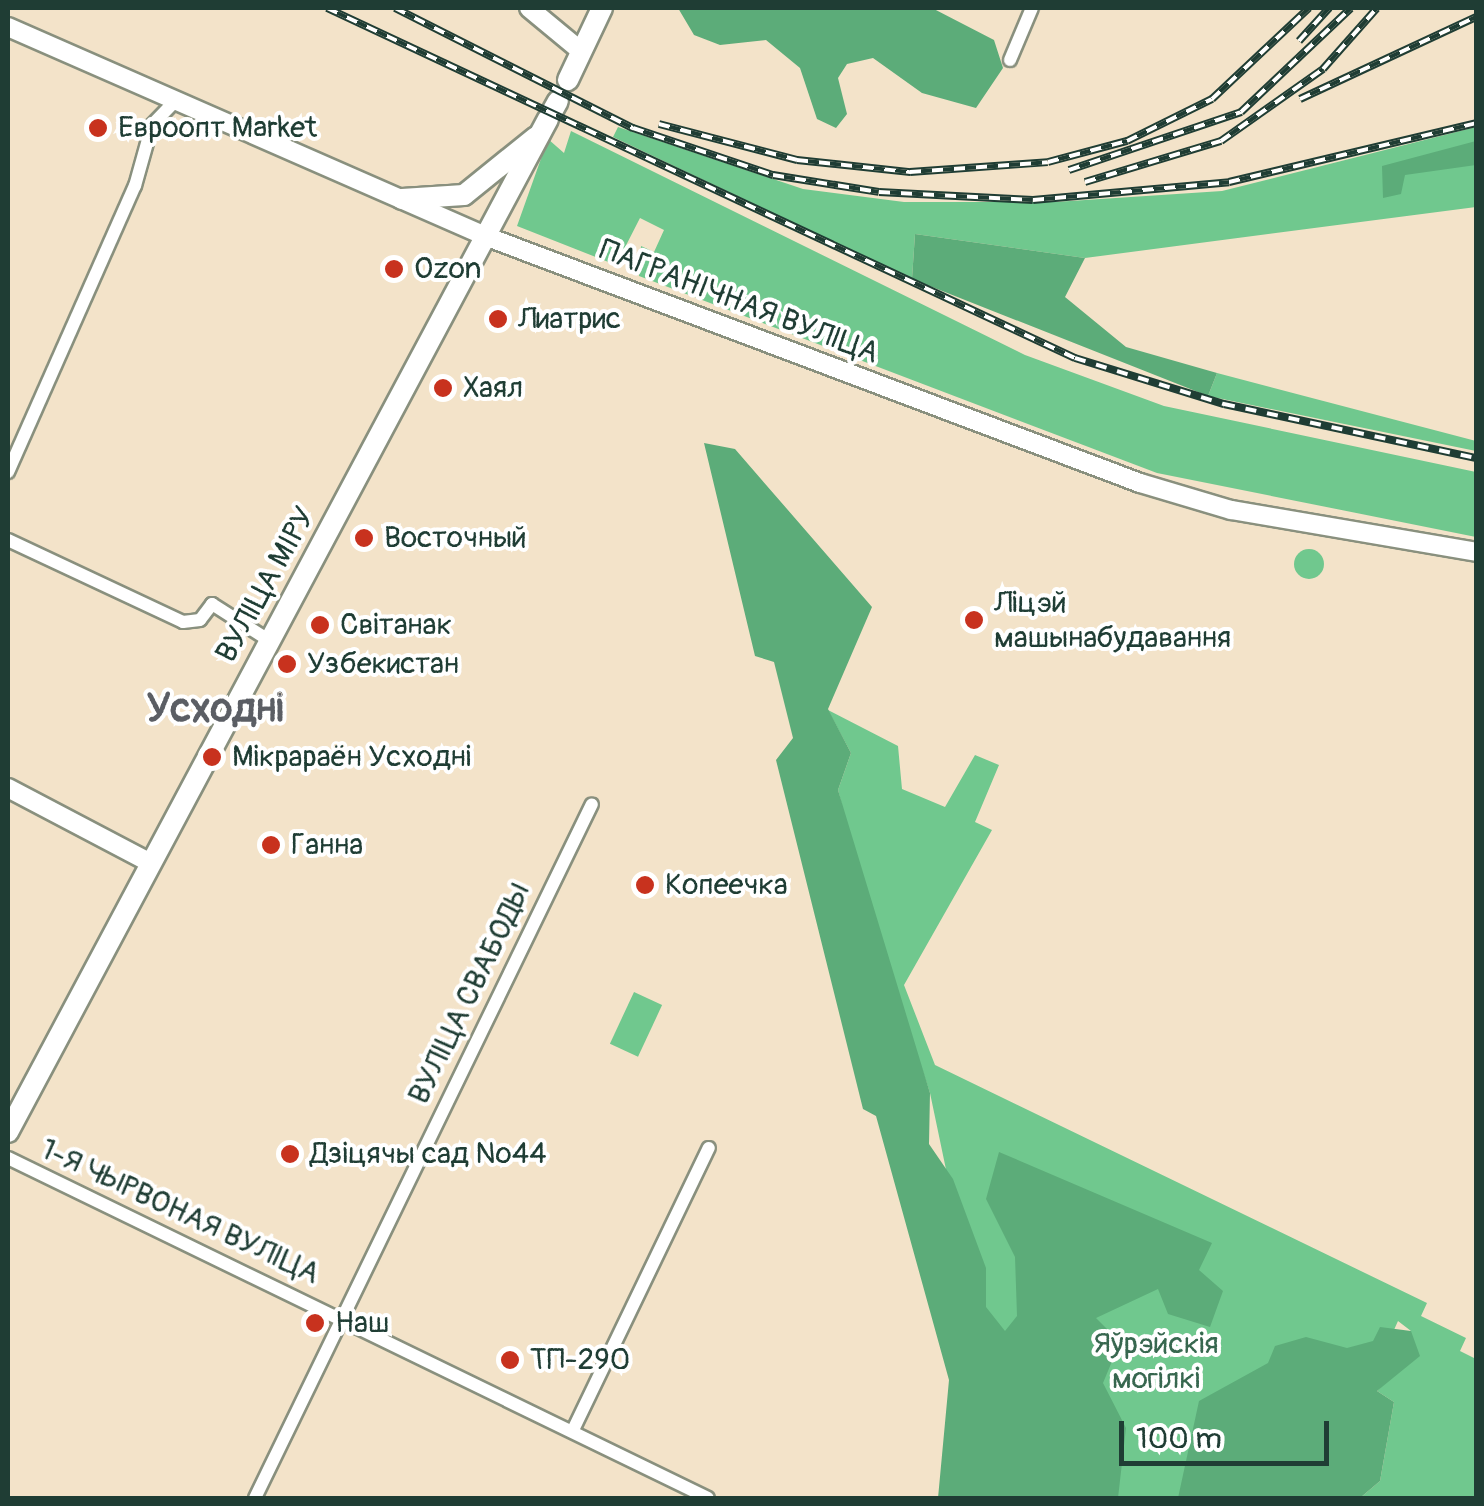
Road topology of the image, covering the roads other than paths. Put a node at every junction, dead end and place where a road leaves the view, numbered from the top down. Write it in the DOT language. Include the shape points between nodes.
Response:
graph roads {
  1 [pos="529,8"];
  2 [pos="602,8"];
  3 [pos="1032,8"];
  4 [pos="8,27"];
  5 [pos="581,50"];
  6 [pos="1010,60"];
  7 [pos="568,80"];
  8 [pos="174,102"];
  9 [pos="402,199"];
  10 [pos="486,236"];
  11 [pos="8,472"];
  12 [pos="8,540"];
  13 [pos="1476,552"];
  14 [pos="270,640"];
  15 [pos="8,788"];
  16 [pos="592,804"];
  17 [pos="150,862"];
  18 [pos="8,1132"];
  19 [pos="709,1148"];
  20 [pos="8,1158"];
  21 [pos="342,1315"];
  22 [pos="573,1430"];
  23 [pos="255,1498"];
  24 [pos="708,1498"];
  1 -- 5 [label="street"];
  2 -- 5 [label="main road"];
  3 -- 6 [label="street"];
  4 -- 8 [label="street, ПАГРАНІЧНАЯ ВУЛІЦА"];
  5 -- 7 [label="main road"];
  8 -- 9 [label="street, ПАГРАНІЧНАЯ ВУЛІЦА"];
  8 -- 11 [label="street" via="152,125 135,186"];
  9 -- 10 [label="street, ПАГРАНІЧНАЯ ВУЛІЦА"];
  9 -- 10 [label="main road, ВУЛІЦА МІРУ" via="446,203 464,195 550,116"];
  10 -- 13 [label="street, ПАГРАНІЧНАЯ ВУЛІЦА" via="1140,483 1231,510"];
  10 -- 14 [label="main road, ВУЛІЦА МІРУ"];
  12 -- 14 [label="street" via="183,622 200,620 212,604"];
  14 -- 17 [label="main road, ВУЛІЦА МІРУ"];
  15 -- 17 [label="street"];
  16 -- 21 [label="street, ВУЛІЦА СВАБОДЫ"];
  17 -- 18 [label="main road, ВУЛІЦА МІРУ"];
  19 -- 22 [label="street"];
  20 -- 21 [label="street, 1-Я ЧЫРВОНАЯ ВУЛІЦА"];
  21 -- 22 [label="street, 1-Я ЧЫРВОНАЯ ВУЛІЦА"];
  21 -- 23 [label="street, ВУЛІЦА СВАБОДЫ"];
  22 -- 24 [label="street, 1-Я ЧЫРВОНАЯ ВУЛІЦА"];
}
